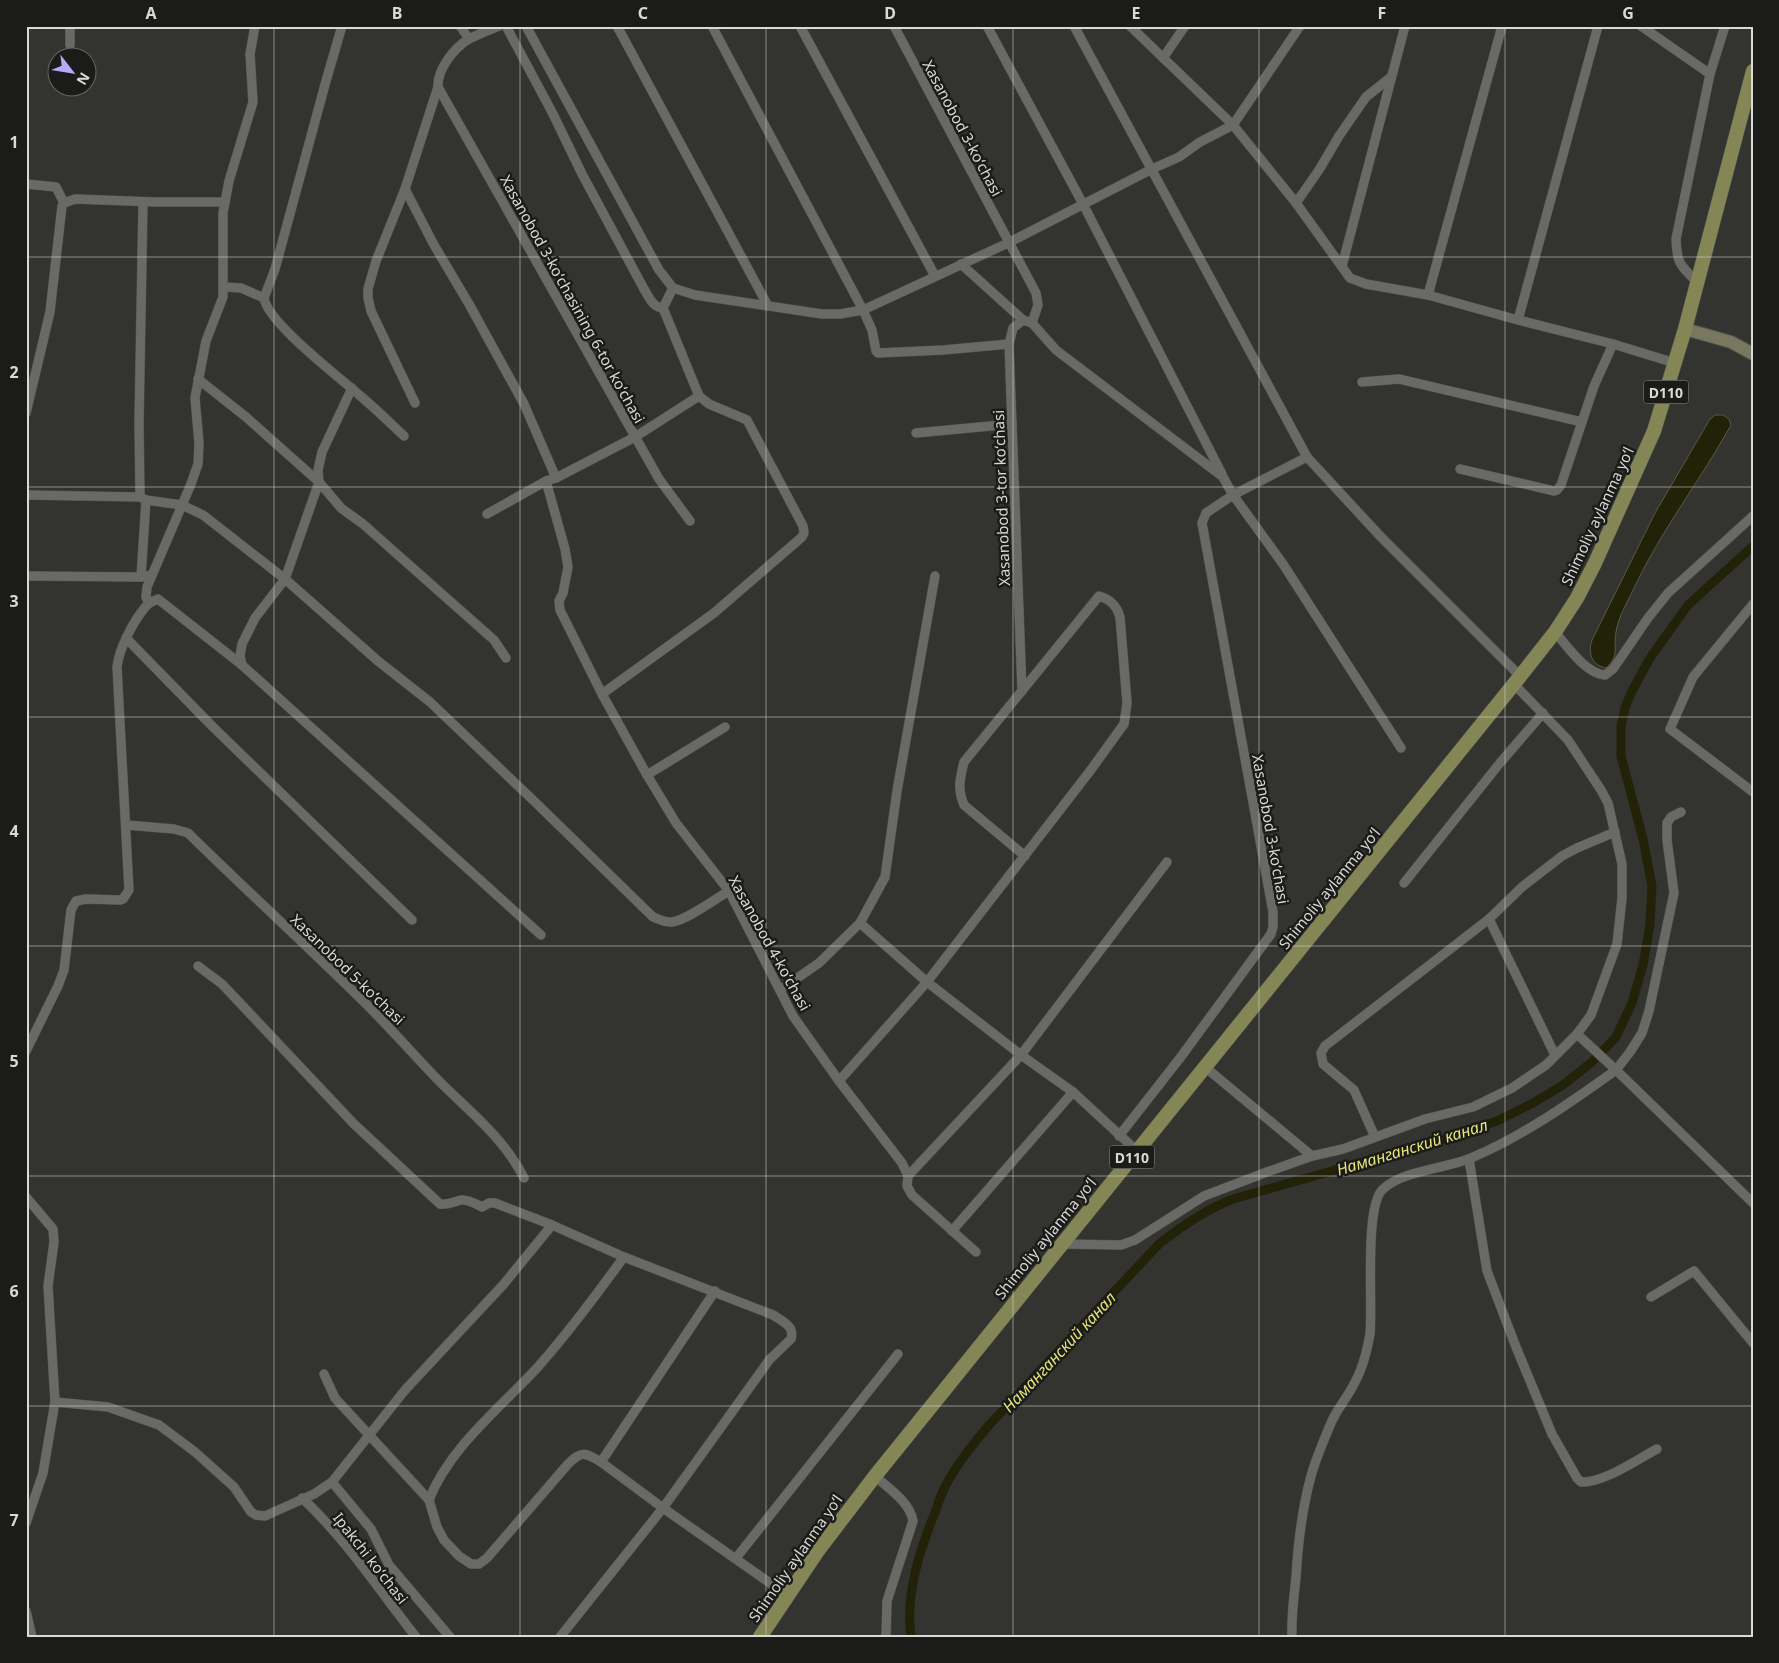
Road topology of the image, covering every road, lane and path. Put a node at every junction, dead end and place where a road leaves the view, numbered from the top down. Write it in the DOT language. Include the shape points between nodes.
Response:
graph roads {
  1 [pos="70,26"];
  2 [pos="255,26"];
  3 [pos="342,26"];
  4 [pos="460,26"];
  5 [pos="499,26"];
  6 [pos="506,26"];
  7 [pos="526,26"];
  8 [pos="617,26"];
  9 [pos="712,26"];
  10 [pos="800,26"];
  11 [pos="894,26"];
  12 [pos="987,26"];
  13 [pos="1074,26"];
  14 [pos="1130,26"];
  15 [pos="1185,26"];
  16 [pos="1300,26"];
  17 [pos="1405,26"];
  18 [pos="1502,26"];
  19 [pos="1598,26"];
  20 [pos="1641,26"];
  21 [pos="1725,26"];
  22 [pos="469,39"];
  23 [pos="70,45"];
  24 [pos="1163,58"];
  25 [pos="1753,71"];
  26 [pos="1710,74"];
  27 [pos="1392,76"];
  28 [pos="438,87"];
  29 [pos="1233,125"];
  30 [pos="1152,169"];
  31 [pos="26,184"];
  32 [pos="405,189"];
  33 [pos="143,202"];
  34 [pos="225,202"];
  35 [pos="64,203"];
  36 [pos="1296,203"];
  37 [pos="1083,204"];
  38 [pos="1008,243"];
  39 [pos="961,264"];
  40 [pos="1342,266"];
  41 [pos="935,276"];
  42 [pos="1697,282"];
  43 [pos="224,287"];
  44 [pos="674,288"];
  45 [pos="1428,295"];
  46 [pos="264,298"];
  47 [pos="768,306"];
  48 [pos="663,308"];
  49 [pos="863,310"];
  50 [pos="1518,320"];
  51 [pos="1027,321"];
  52 [pos="1685,330"];
  53 [pos="1008,344"];
  54 [pos="1613,344"];
  55 [pos="1753,354"];
  56 [pos="1675,363"];
  57 [pos="198,379"];
  58 [pos="1362,382"];
  59 [pos="352,388"];
  60 [pos="699,396"];
  61 [pos="414,403"];
  62 [pos="26,414"];
  63 [pos="1582,422"];
  64 [pos="1012,424"];
  65 [pos="916,433"];
  66 [pos="404,436"];
  67 [pos="635,437"];
  68 [pos="1307,457"];
  69 [pos="1460,469"];
  70 [pos="1223,477"];
  71 [pos="556,478"];
  72 [pos="546,481"];
  73 [pos="319,482"];
  74 [pos="26,495"];
  75 [pos="1233,495"];
  76 [pos="143,498"];
  77 [pos="182,505"];
  78 [pos="487,514"];
  79 [pos="1753,516"];
  80 [pos="690,521"];
  81 [pos="152,575"];
  82 [pos="26,576"];
  83 [pos="935,576"];
  84 [pos="141,577"];
  85 [pos="285,579"];
  86 [pos="148,603"];
  87 [pos="1753,604"];
  88 [pos="1555,632"];
  89 [pos="126,638"];
  90 [pos="506,658"];
  91 [pos="242,665"];
  92 [pos="1517,680"];
  93 [pos="1022,690"];
  94 [pos="602,694"];
  95 [pos="1543,713"];
  96 [pos="725,726"];
  97 [pos="1401,748"];
  98 [pos="647,776"];
  99 [pos="1753,792"];
  100 [pos="1681,812"];
  101 [pos="126,825"];
  102 [pos="1615,832"];
  103 [pos="1025,856"];
  104 [pos="1167,862"];
  105 [pos="1404,883"];
  106 [pos="729,890"];
  107 [pos="1489,919"];
  108 [pos="412,920"];
  109 [pos="860,923"];
  110 [pos="542,935"];
  111 [pos="198,966"];
  112 [pos="927,982"];
  113 [pos="780,990"];
  114 [pos="1580,1037"];
  115 [pos="26,1051"];
  116 [pos="1021,1055"];
  117 [pos="1556,1055"];
  118 [pos="1205,1067"];
  119 [pos="1612,1068"];
  120 [pos="839,1080"];
  121 [pos="1073,1092"];
  122 [pos="1119,1136"];
  123 [pos="1375,1137"];
  124 [pos="1137,1152"];
  125 [pos="1312,1156"];
  126 [pos="1469,1159"];
  127 [pos="908,1176"];
  128 [pos="524,1178"];
  129 [pos="26,1197"];
  130 [pos="1753,1203"];
  131 [pos="552,1225"];
  132 [pos="952,1231"];
  133 [pos="1061,1244"];
  134 [pos="976,1252"];
  135 [pos="624,1257"];
  136 [pos="715,1292"];
  137 [pos="1652,1297"];
  138 [pos="1753,1342"];
  139 [pos="898,1354"];
  140 [pos="324,1374"];
  141 [pos="55,1402"];
  142 [pos="370,1434"];
  143 [pos="1657,1449"];
  144 [pos="601,1462"];
  145 [pos="875,1476"];
  146 [pos="332,1482"];
  147 [pos="302,1498"];
  148 [pos="429,1500"];
  149 [pos="663,1508"];
  150 [pos="26,1523"];
  151 [pos="736,1558"];
  152 [pos="787,1595"];
  153 [pos="26,1610"];
  154 [pos="32,1637"];
  155 [pos="416,1637"];
  156 [pos="450,1637"];
  157 [pos="560,1637"];
  158 [pos="760,1637"];
  159 [pos="886,1637"];
  160 [pos="1292,1637"];
  1 -- 23 [label="street"];
  2 -- 34 [label="street" via="250,54 253,102"];
  3 -- 46 [label="street"];
  4 -- 22 [label="street"];
  5 -- 22 [label="street"];
  6 -- 48 [label="street" via="644,289 653,304"];
  7 -- 44 [label="street" via="659,270"];
  8 -- 47 [label="street"];
  9 -- 49 [label="street"];
  10 -- 41 [label="street"];
  11 -- 38 [label="street, Xasanobod 3-koʻchasi"];
  12 -- 37 [label="street"];
  13 -- 30 [label="street"];
  14 -- 24 [label="street"];
  15 -- 24 [label="street"];
  16 -- 29 [label="street"];
  17 -- 27 [label="street"];
  18 -- 45 [label="street"];
  19 -- 50 [label="street"];
  20 -- 26 [label="street"];
  21 -- 26 [label="street"];
  22 -- 28 [label="street" via="445,64"];
  24 -- 29 [label="street"];
  25 -- 42 [label="main road, Shimoliy aylanma yoʻl / D110"];
  26 -- 42 [label="street" via="1676,239 1681,266"];
  27 -- 36 [label="street" via="1366,97"];
  27 -- 40 [label="street"];
  28 -- 32 [label="street"];
  28 -- 67 [label="street, Xasanobod 3-koʻchasining 6-tor koʻchasi"];
  29 -- 30 [label="street"];
  29 -- 36 [label="street"];
  30 -- 37 [label="street"];
  30 -- 68 [label="street"];
  31 -- 35 [label="street" via="56,187"];
  32 -- 61 [label="street" via="376,260 368,298"];
  32 -- 71 [label="street" via="524,404"];
  33 -- 34 [label="street"];
  33 -- 35 [label="street" via="75,199"];
  33 -- 76 [label="street" via="139,423"];
  34 -- 43 [label="street" via="222,242"];
  35 -- 62 [label="street" via="50,312"];
  36 -- 40 [label="street"];
  37 -- 38 [label="street"];
  37 -- 70 [label="street"];
  38 -- 39 [label="street"];
  38 -- 51 [label="street, Xasanobod 3-koʻchasi" via="1036,293 1038,305"];
  39 -- 41 [label="street"];
  39 -- 51 [label="street"];
  40 -- 45 [label="street" via="1356,281"];
  41 -- 49 [label="street"];
  42 -- 52 [label="main road, Shimoliy aylanma yoʻl / D110"];
  43 -- 46 [label="street" via="241,288"];
  43 -- 57 [label="street" via="221,305 206,341"];
  44 -- 47 [label="street" via="695,295"];
  44 -- 48 [label="street"];
  45 -- 50 [label="street"];
  46 -- 59 [label="street" via="272,315 311,354"];
  47 -- 49 [label="street" via="822,314"];
  48 -- 60 [label="street"];
  49 -- 53 [label="street" via="878,353"];
  50 -- 54 [label="street"];
  51 -- 53 [label="street" via="1013,328"];
  51 -- 70 [label="street" via="1056,350"];
  52 -- 55 [label="main road" via="1731,342"];
  52 -- 56 [label="main road, Shimoliy aylanma yoʻl / D110"];
  53 -- 64 [label="street, Xasanobod 3-tor koʻchasi"];
  54 -- 56 [label="street"];
  54 -- 63 [label="street"];
  56 -- 88 [label="main road, Shimoliy aylanma yoʻl / D110" via="1654,431 1626,497 1596,563"];
  57 -- 73 [label="street"];
  57 -- 77 [label="street" via="195,398 198,464"];
  58 -- 63 [label="street" via="1399,379"];
  59 -- 66 [label="street"];
  59 -- 73 [label="street" via="322,452"];
  60 -- 67 [label="street"];
  60 -- 94 [label="street" via="709,404 747,420 804,533 714,613"];
  63 -- 69 [label="street" via="1557,490"];
  64 -- 65 [label="street"];
  64 -- 93 [label="street, Xasanobod 3-tor koʻchasi"];
  67 -- 71 [label="street"];
  67 -- 80 [label="street, Xasanobod 3-koʻchasining 6-tor koʻchasi" via="659,479"];
  68 -- 75 [label="street, Xasanobod 3-koʻchasi"];
  68 -- 92 [label="street"];
  70 -- 75 [label="street"];
  71 -- 72 [label="street"];
  72 -- 78 [label="street"];
  72 -- 94 [label="street, Xasanobod 4-koʻchasi" via="568,567 560,610"];
  73 -- 85 [label="street"];
  73 -- 90 [label="street" via="341,508 494,640"];
  74 -- 76 [label="street"];
  75 -- 97 [label="street" via="1283,564"];
  75 -- 122 [label="street, Xasanobod 3-koʻchasi" via="1206,513 1202,523 1273,912 1273,927 1180,1058"];
  76 -- 77 [label="street"];
  76 -- 84 [label="street"];
  77 -- 81 [label="street"];
  77 -- 85 [label="street" via="222,528"];
  79 -- 88 [label="street" via="1668,593 1613,669 1605,675 1589,670"];
  81 -- 84 [label="street"];
  81 -- 86 [label="street" via="147,587"];
  82 -- 84 [label="street"];
  83 -- 109 [label="street" via="885,877"];
  85 -- 91 [label="street" via="255,618 242,644"];
  85 -- 106 [label="street" via="430,702 652,917 672,922"];
  86 -- 89 [label="street"];
  86 -- 91 [label="street" via="158,600"];
  87 -- 99 [label="street" via="1693,677 1670,729"];
  88 -- 92 [label="main road, Shimoliy aylanma yoʻl / D110"];
  89 -- 101 [label="street" via="117,667"];
  89 -- 108 [label="street"];
  91 -- 110 [label="street"];
  92 -- 95 [label="street"];
  92 -- 118 [label="main road, Shimoliy aylanma yoʻl / D110"];
  93 -- 103 [label="street" via="964,762 959,785 964,805"];
  93 -- 103 [label="street" via="1096,597 1102,597 1118,609 1127,703 1124,724"];
  94 -- 98 [label="street, Xasanobod 4-koʻchasi"];
  95 -- 102 [label="street" via="1568,740 1601,790 1608,803"];
  95 -- 105 [label="street"];
  96 -- 98 [label="street"];
  98 -- 106 [label="street, Xasanobod 4-koʻchasi" via="676,823"];
  100 -- 119 [label="street" via="1667,823 1674,893 1649,1011 1642,1033 1630,1052"];
  101 -- 115 [label="street" via="130,890 120,900 76,901 71,910 64,970"];
  101 -- 128 [label="street, Xasanobod 5-koʻchasi" via="188,833 477,1116 515,1160"];
  102 -- 107 [label="street" via="1562,856 1522,887"];
  102 -- 114 [label="street" via="1622,864 1617,944"];
  103 -- 112 [label="street"];
  104 -- 116 [label="street"];
  106 -- 113 [label="street, Xasanobod 4-koʻchasi"];
  107 -- 117 [label="street"];
  107 -- 123 [label="street" via="1330,1041 1321,1053 1323,1064 1354,1090"];
  109 -- 112 [label="street"];
  109 -- 113 [label="street" via="819,963"];
  111 -- 131 [label="street" via="222,984 354,1124 440,1204 461,1200 482,1206 496,1203"];
  112 -- 116 [label="street"];
  112 -- 120 [label="street"];
  113 -- 120 [label="street, Xasanobod 4-koʻchasi" via="793,1016"];
  114 -- 117 [label="street"];
  114 -- 119 [label="street"];
  116 -- 121 [label="street"];
  116 -- 127 [label="street"];
  117 -- 123 [label="street" via="1512,1088 1473,1107 1425,1119"];
  118 -- 124 [label="main road, Shimoliy aylanma yoʻl / D110"];
  118 -- 125 [label="street"];
  119 -- 126 [label="street" via="1559,1111"];
  119 -- 130 [label="street"];
  120 -- 127 [label="street, Xasanobod 4-koʻchasi" via="902,1162"];
  121 -- 122 [label="street"];
  121 -- 132 [label="street"];
  122 -- 124 [label="street"];
  123 -- 125 [label="street"];
  124 -- 133 [label="main road, Shimoliy aylanma yoʻl / D110"];
  125 -- 133 [label="street" via="1204,1196 1135,1240 1121,1245"];
  126 -- 143 [label="street" via="1487,1271 1552,1434 1577,1478 1588,1482 1603,1477"];
  126 -- 160 [label="street" via="1392,1182 1381,1191 1375,1202 1370,1333 1355,1383 1334,1416 1311,1475 1299,1536"];
  127 -- 132 [label="street, Xasanobod 4-koʻchasi" via="907,1186 912,1195"];
  129 -- 141 [label="street" via="53,1229 48,1286"];
  131 -- 135 [label="street"];
  131 -- 142 [label="street" via="503,1285 405,1390"];
  132 -- 134 [label="street, Xasanobod 4-koʻchasi"];
  133 -- 145 [label="main road, Shimoliy aylanma yoʻl / D110"];
  135 -- 136 [label="street"];
  135 -- 148 [label="street" via="538,1367 459,1449 436,1482"];
  136 -- 144 [label="street"];
  136 -- 149 [label="street" via="772,1315 790,1326 791,1339 770,1359"];
  137 -- 138 [label="street" via="1694,1272"];
  139 -- 151 [label="street"];
  140 -- 142 [label="street" via="335,1398"];
  141 -- 147 [label="street" via="108,1407 159,1424 234,1488 256,1515 265,1516"];
  141 -- 150 [label="street" via="43,1473"];
  142 -- 146 [label="street"];
  142 -- 148 [label="street"];
  144 -- 148 [label="street" via="588,1454 579,1454 479,1564 470,1564 444,1540"];
  144 -- 149 [label="street"];
  145 -- 152 [label="main road, Shimoliy aylanma yoʻl / D110"];
  145 -- 159 [label="street" via="904,1503 913,1521 887,1601"];
  146 -- 147 [label="street"];
  146 -- 156 [label="street" via="371,1529 388,1565"];
  147 -- 155 [label="street, Ipakchi koʻchasi" via="354,1553"];
  149 -- 151 [label="street"];
  149 -- 157 [label="street"];
  151 -- 152 [label="street"];
  152 -- 158 [label="main road, Shimoliy aylanma yoʻl / D110"];
  153 -- 154 [label="street"];
}
